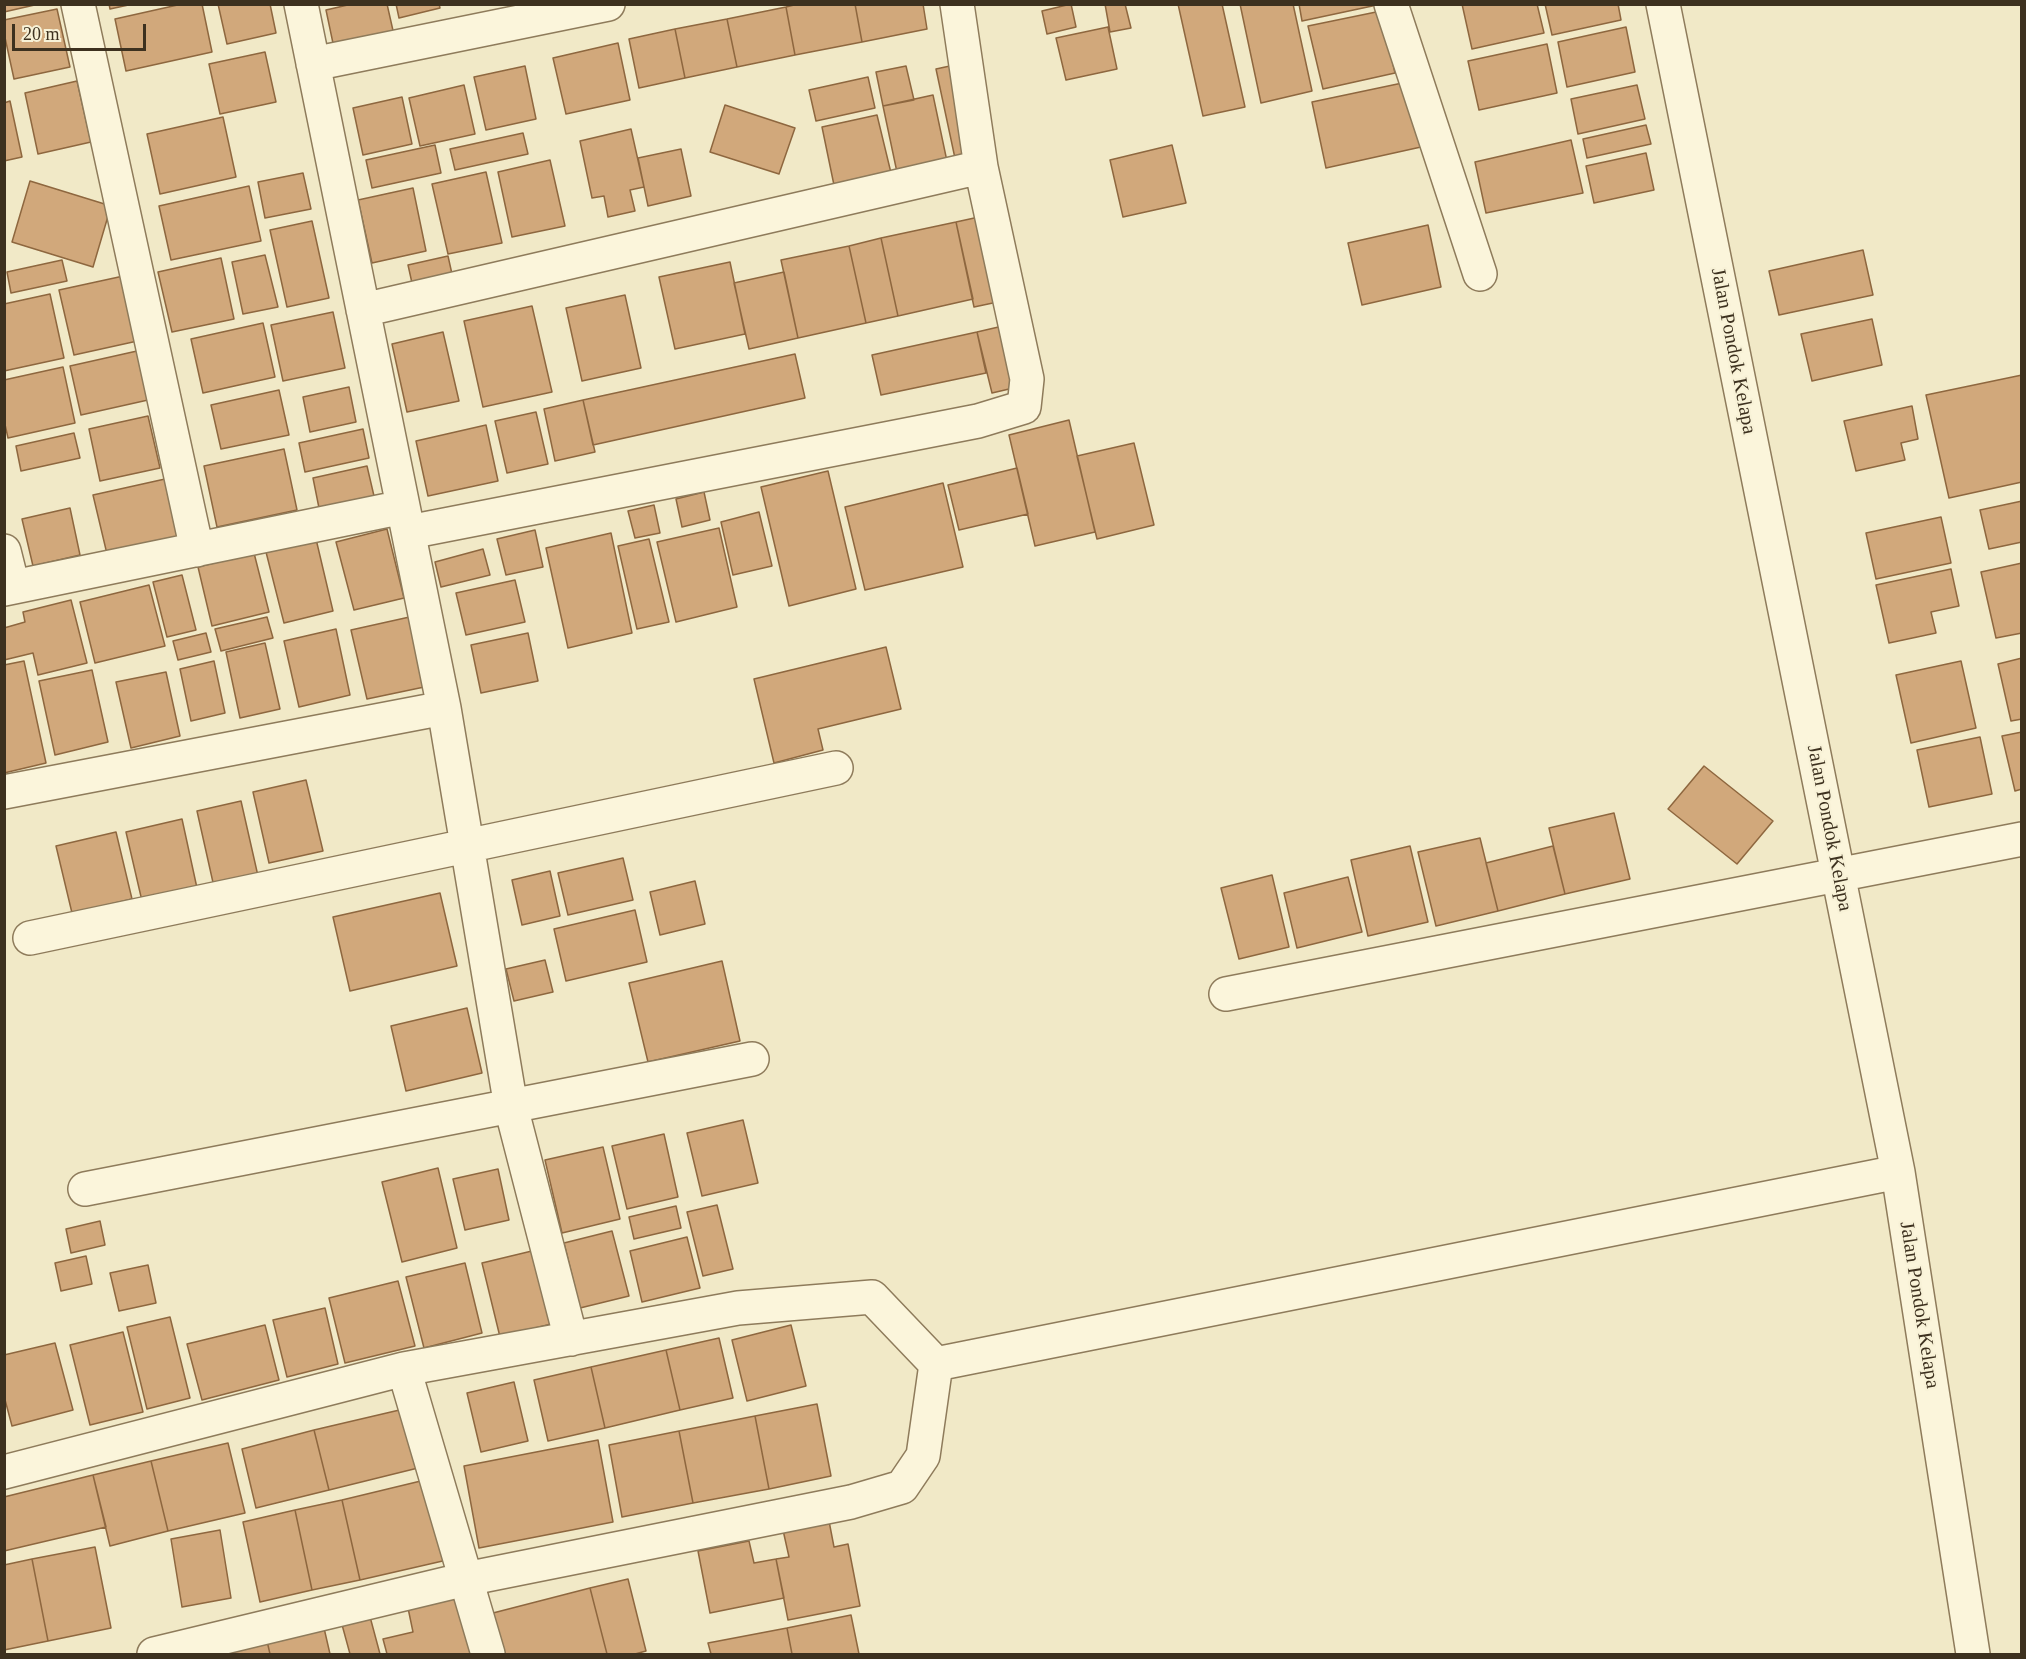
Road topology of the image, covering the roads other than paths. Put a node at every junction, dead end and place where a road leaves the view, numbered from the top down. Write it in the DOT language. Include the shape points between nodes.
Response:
graph roads {
  1 [pos="78,4"];
  2 [pos="301,4"];
  3 [pos="609,4"];
  4 [pos="957,4"];
  5 [pos="1391,4"];
  6 [pos="1664,4"];
  7 [pos="313,64"];
  8 [pos="981,167"];
  9 [pos="1480,274"];
  10 [pos="363,310"];
  11 [pos="406,519"];
  12 [pos="197,550"];
  13 [pos="4,551"];
  14 [pos="9,588"];
  15 [pos="444,708"];
  16 [pos="836,768"];
  17 [pos="4,792"];
  18 [pos="2022,838"];
  19 [pos="467,848"];
  20 [pos="1839,874"];
  21 [pos="30,938"];
  22 [pos="1226,994"];
  23 [pos="752,1059"];
  24 [pos="511,1107"];
  25 [pos="1898,1172"];
  26 [pos="85,1189"];
  27 [pos="570,1339"];
  28 [pos="936,1364"];
  29 [pos="404,1370"];
  30 [pos="4,1472"];
  31 [pos="466,1579"];
  32 [pos="154,1654"];
  33 [pos="488,1654"];
  34 [pos="1973,1654"];
  1 -- 12 [label="street"];
  2 -- 7 [label="street"];
  3 -- 7 [label="street"];
  4 -- 8 [label="street"];
  5 -- 9 [label="street"];
  6 -- 20 [label="street, Jalan Pondok Kelapa"];
  7 -- 10 [label="street"];
  8 -- 10 [label="street"];
  8 -- 11 [label="street" via="1027,379 1024,407 978,421"];
  10 -- 11 [label="street"];
  11 -- 12 [label="street"];
  11 -- 15 [label="street"];
  12 -- 14 [label="street"];
  13 -- 14 [label="street"];
  15 -- 17 [label="street"];
  15 -- 19 [label="street"];
  16 -- 19 [label="street"];
  18 -- 20 [label="street"];
  19 -- 21 [label="street"];
  19 -- 24 [label="street"];
  20 -- 22 [label="street"];
  20 -- 25 [label="street, Jalan Pondok Kelapa"];
  23 -- 24 [label="street"];
  24 -- 26 [label="street"];
  24 -- 27 [label="street"];
  25 -- 28 [label="street"];
  25 -- 34 [label="street, Jalan Pondok Kelapa"];
  27 -- 28 [label="street" via="738,1308 872,1297"];
  27 -- 29 [label="street"];
  28 -- 31 [label="street" via="923,1456 902,1487 851,1502"];
  29 -- 30 [label="street"];
  29 -- 31 [label="street"];
  31 -- 32 [label="street"];
  31 -- 33 [label="street"];
}
